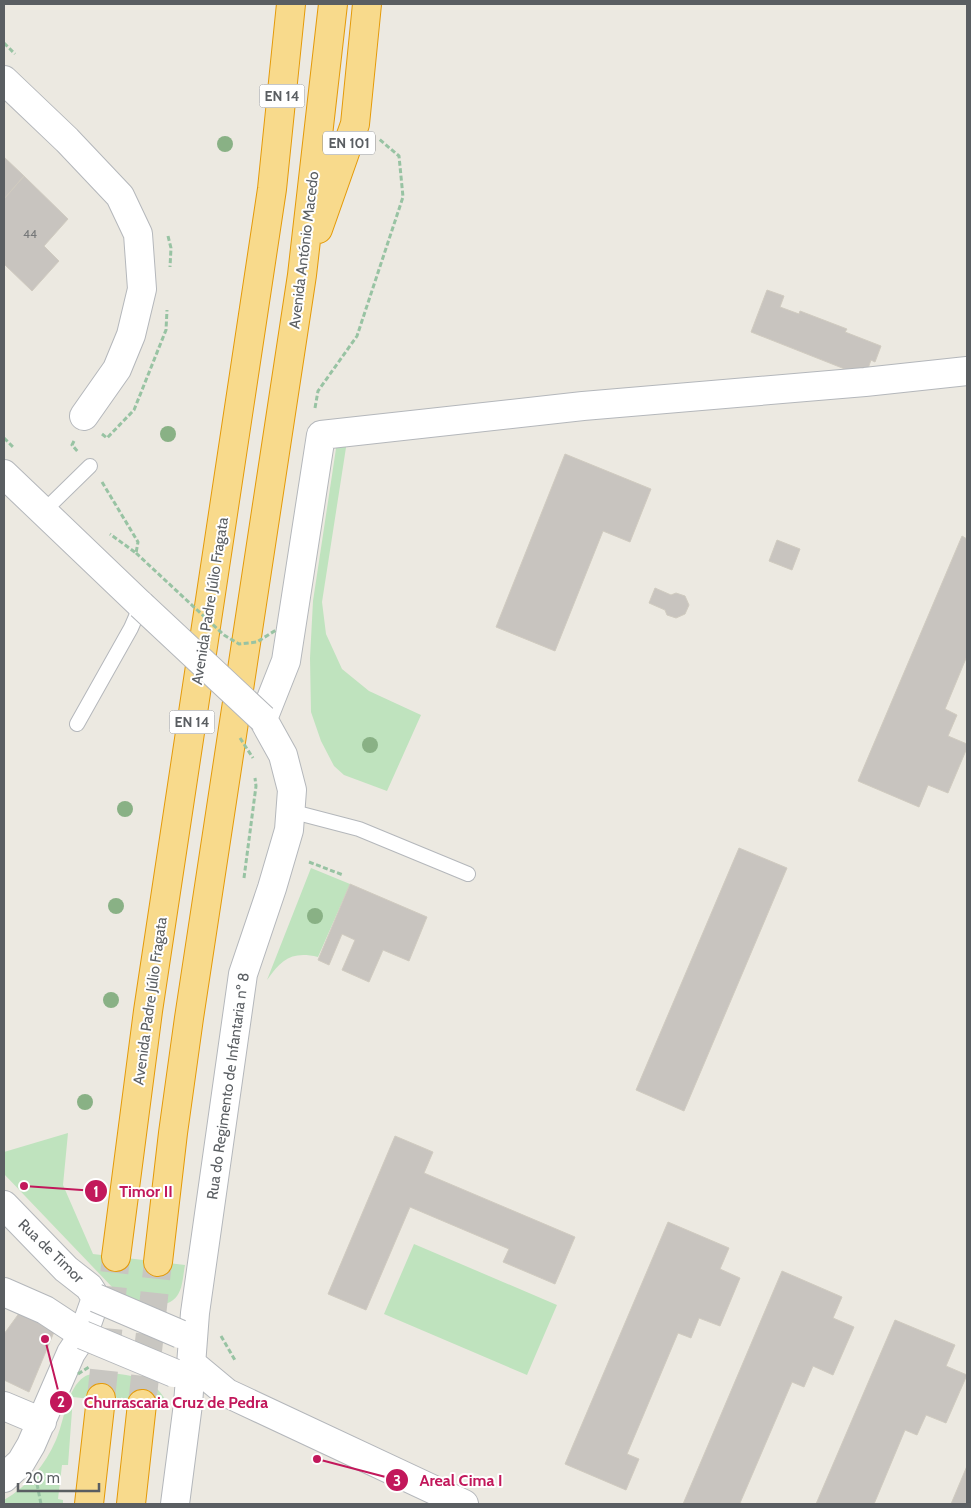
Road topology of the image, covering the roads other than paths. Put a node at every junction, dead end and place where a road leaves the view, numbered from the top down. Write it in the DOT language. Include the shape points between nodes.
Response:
graph roads {
  1 [pos="291,4"];
  2 [pos="334,4"];
  3 [pos="367,4"];
  4 [pos="4,80"];
  5 [pos="302,275"];
  6 [pos="967,371"];
  7 [pos="84,416"];
  8 [pos="90,466"];
  9 [pos="4,474"];
  10 [pos="44,511"];
  11 [pos="141,605"];
  12 [pos="201,661"];
  13 [pos="263,719"];
  14 [pos="77,724"];
  15 [pos="290,811"];
  16 [pos="468,874"];
  17 [pos="4,1205"];
  18 [pos="116,1257"];
  19 [pos="158,1262"];
  20 [pos="4,1292"];
  21 [pos="96,1298"];
  22 [pos="83,1335"];
  23 [pos="182,1368"];
  24 [pos="101,1398"];
  25 [pos="142,1404"];
  26 [pos="4,1406"];
  27 [pos="42,1422"];
  28 [pos="4,1478"];
  29 [pos="89,1504"];
  30 [pos="131,1504"];
  31 [pos="175,1504"];
  32 [pos="464,1504"];
  1 -- 12 [label="highway, Avenida Padre Júlio Fragata / EN 14" via="272,189"];
  2 -- 5 [label="highway, Avenida António Macedo / EN 14"];
  3 -- 5 [label="highway, EN 101" via="355,124"];
  4 -- 7 [label="street" via="120,196 138,234 142,289 131,335 117,369"];
  5 -- 19 [label="highway, Avenida António Macedo / EN 14" via="189,1018"];
  6 -- 13 [label="street" via="583,406 321,435 286,661"];
  8 -- 10 [label="lane"];
  9 -- 10 [label="street, Rua do Regimento de Infantaria nº 8"];
  10 -- 11 [label="street, Rua do Regimento de Infantaria nº 8"];
  11 -- 12 [label="street, Rua do Regimento de Infantaria nº 8, bridge"];
  11 -- 14 [label="lane" via="132,628"];
  12 -- 13 [label="street, Rua do Regimento de Infantaria nº 8, bridge"];
  12 -- 18 [label="highway, Avenida Padre Júlio Fragata / EN 14"];
  13 -- 15 [label="street, Rua do Regimento de Infantaria nº 8" via="283,755 292,790"];
  15 -- 16 [label="lane" via="359,829"];
  15 -- 23 [label="street, Rua do Regimento de Infantaria nº 8" via="289,830 279,865 243,974 195,1313"];
  17 -- 21 [label="street, Rua de Timor" via="66,1268 90,1287"];
  20 -- 22 [label="street" via="45,1310"];
  21 -- 22 [label="street"];
  21 -- 23 [label="street, bridge" via="180,1334 186,1343"];
  22 -- 23 [label="street, bridge"];
  22 -- 27 [label="street" via="71,1353"];
  23 -- 31 [label="street, Rua do Regimento de Infantaria nº 8"];
  23 -- 32 [label="street" via="226,1393"];
  24 -- 29 [label="highway"];
  25 -- 30 [label="highway"];
  26 -- 27 [label="street"];
  27 -- 28 [label="street" via="21,1462"];
}
